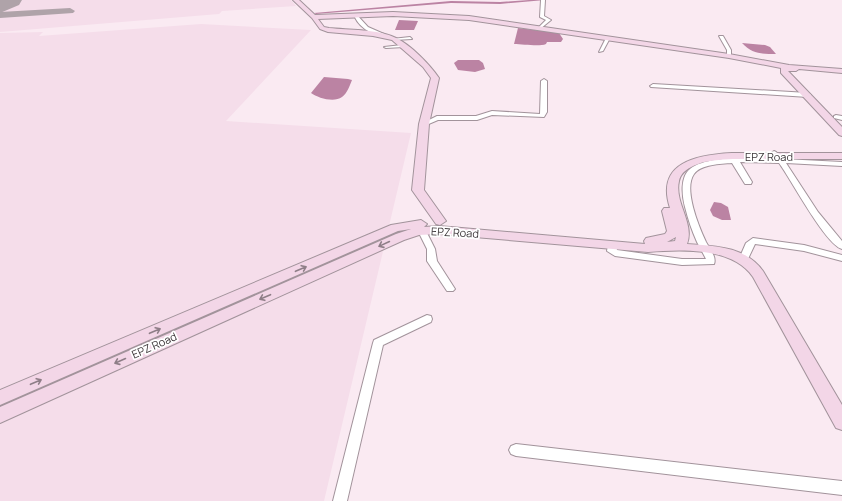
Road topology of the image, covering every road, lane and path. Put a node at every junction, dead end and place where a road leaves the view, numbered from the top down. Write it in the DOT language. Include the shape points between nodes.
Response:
graph roads {
  1 [pos="296,0"];
  2 [pos="543,0"];
  3 [pos="355,15"];
  4 [pos="314,17"];
  5 [pos="540,28"];
  6 [pos="721,37"];
  7 [pos="410,38"];
  8 [pos="608,38"];
  9 [pos="398,42"];
  10 [pos="386,47"];
  11 [pos="601,51"];
  12 [pos="729,56"];
  13 [pos="792,68"];
  14 [pos="842,72"];
  15 [pos="544,81"];
  16 [pos="653,86"];
  17 [pos="808,95"];
  18 [pos="823,107"];
  19 [pos="839,117"];
  20 [pos="424,124"];
  21 [pos="842,124"];
  22 [pos="842,133"];
  23 [pos="842,151"];
  24 [pos="842,156"];
  25 [pos="778,157"];
  26 [pos="734,161"];
  27 [pos="842,164"];
  28 [pos="748,182"];
  29 [pos="440,222"];
  30 [pos="422,231"];
  31 [pos="612,245"];
  32 [pos="673,246"];
  33 [pos="842,246"];
  34 [pos="706,250"];
  35 [pos="842,258"];
  36 [pos="744,259"];
  37 [pos="450,289"];
  38 [pos="427,319"];
  39 [pos="0,398"];
  40 [pos="0,415"];
  41 [pos="842,422"];
  42 [pos="516,450"];
  43 [pos="842,488"];
  44 [pos="340,501"];
  1 -- 4 [label="main road"];
  2 -- 5 [label="street" via="542,18 549,20"];
  3 -- 4 [label="main road"];
  3 -- 5 [label="main road" via="453,17"];
  3 -- 9 [label="street" via="361,25 370,31"];
  4 -- 9 [label="main road" via="322,28 328,30 373,34"];
  5 -- 8 [label="main road"];
  6 -- 12 [label="street" via="729,50"];
  7 -- 9 [label="street"];
  8 -- 11 [label="street"];
  8 -- 12 [label="main road"];
  9 -- 10 [label="street"];
  9 -- 20 [label="main road" via="426,65 435,78"];
  12 -- 13 [label="main road"];
  13 -- 14 [label="main road"];
  13 -- 17 [label="main road" via="785,68 784,71"];
  13 -- 18 [label="main road" via="791,72"];
  15 -- 20 [label="street" via="542,116 492,113 477,118 437,118"];
  16 -- 17 [label="street"];
  17 -- 18 [label="main road"];
  18 -- 19 [label="main road"];
  18 -- 22 [label="main road"];
  19 -- 21 [label="main road"];
  20 -- 29 [label="main road" via="418,190"];
  23 -- 25 [label="main road, EPZ Road"];
  24 -- 25 [label="main road, EPZ Road"];
  25 -- 26 [label="street"];
  25 -- 27 [label="street"];
  25 -- 29 [label="main road, EPZ Road" via="709,154 680,162 669,174 664,188 673,231 670,237 659,241"];
  25 -- 32 [label="main road, EPZ Road" via="716,157 690,163 682,169 672,187 683,238 681,243"];
  25 -- 33 [label="street" via="807,202"];
  26 -- 28 [label="street"];
  26 -- 34 [label="street" via="703,164 691,171 688,178 687,197"];
  39 -- 29 [label="main road, EPZ Road, one-way" via="395,228"];
  30 -- 31 [label="main road, EPZ Road" via="439,230"];
  30 -- 37 [label="street" via="431,249 432,261"];
  30 -- 40 [label="main road, EPZ Road, one-way" via="400,237"];
  31 -- 32 [label="main road, EPZ Road" via="648,248"];
  31 -- 34 [label="street" via="612,251 615,253 682,262 711,262"];
  32 -- 34 [label="main road"];
  34 -- 36 [label="main road" via="732,254"];
  35 -- 36 [label="street" via="804,248 753,241"];
  36 -- 41 [label="main road" via="753,266 762,280"];
  38 -- 44 [label="street" via="378,343"];
  42 -- 43 [label="street"];
}
